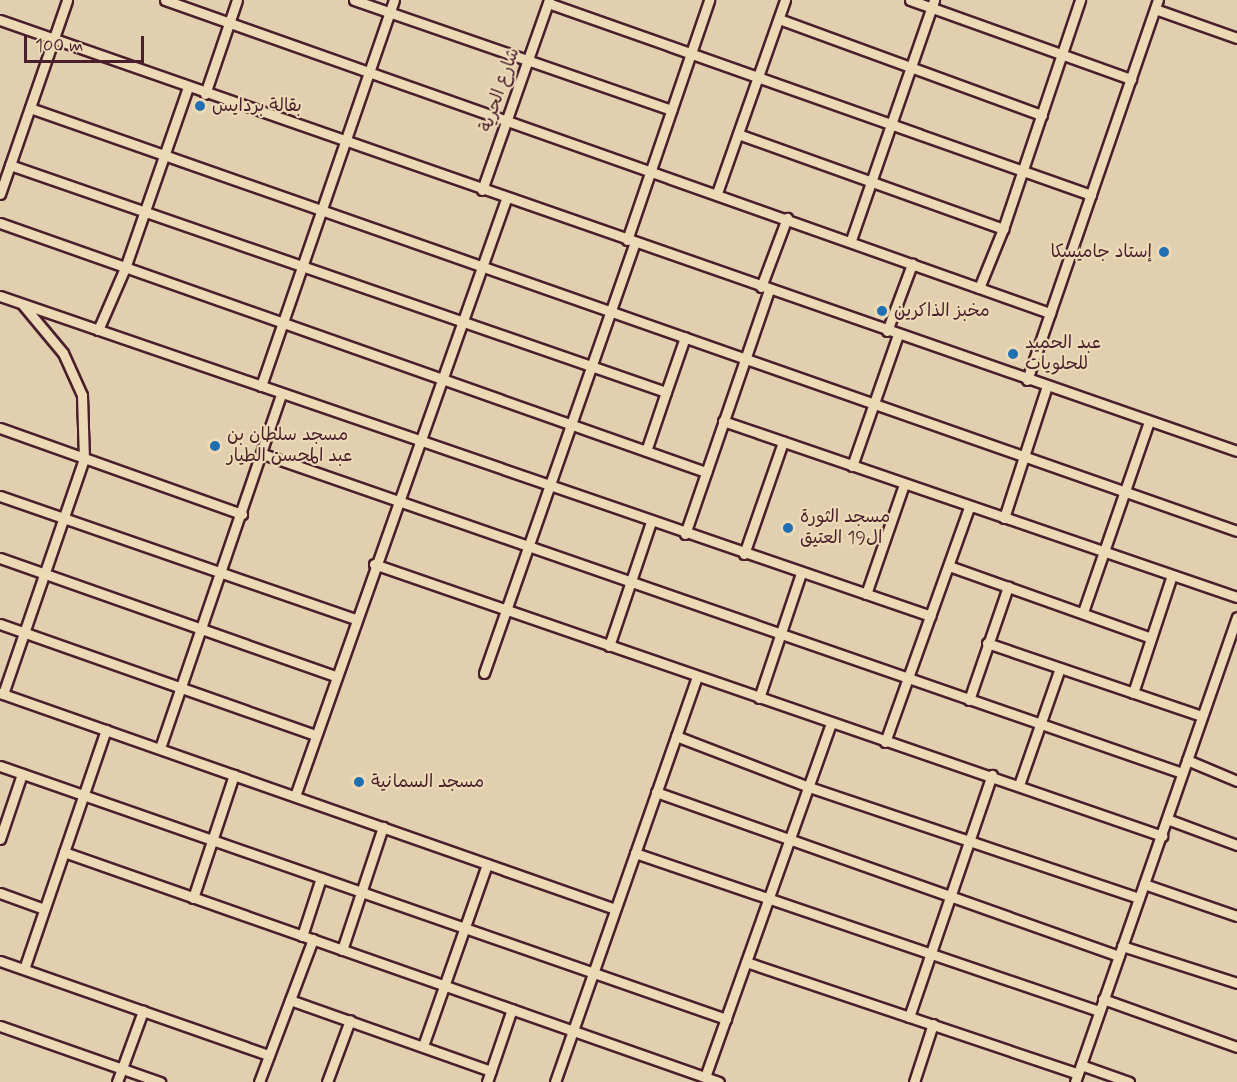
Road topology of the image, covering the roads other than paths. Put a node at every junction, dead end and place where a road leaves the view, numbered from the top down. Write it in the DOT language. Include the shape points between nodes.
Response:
graph roads {
  1 [pos="67,0"];
  2 [pos="165,0"];
  3 [pos="237,0"];
  4 [pos="354,0"];
  5 [pos="394,0"];
  6 [pos="709,0"];
  7 [pos="785,0"];
  8 [pos="910,0"];
  9 [pos="1080,0"];
  10 [pos="548,1"];
  11 [pos="933,4"];
  12 [pos="1157,4"];
  13 [pos="389,13"];
  14 [pos="779,19"];
  15 [pos="0,20"];
  16 [pos="229,23"];
  17 [pos="1237,38"];
  18 [pos="54,39"];
  19 [pos="690,53"];
  20 [pos="1062,56"];
  21 [pos="528,61"];
  22 [pos="912,65"];
  23 [pos="369,72"];
  24 [pos="759,78"];
  25 [pos="1131,80"];
  26 [pos="188,87"];
  27 [pos="205,94"];
  28 [pos="30,108"];
  29 [pos="672,110"];
  30 [pos="1042,115"];
  31 [pos="508,120"];
  32 [pos="891,122"];
  33 [pos="738,134"];
  34 [pos="344,143"];
  35 [pos="164,156"];
  36 [pos="10,165"];
  37 [pos="1024,170"];
  38 [pos="650,171"];
  39 [pos="873,179"];
  40 [pos="482,190"];
  41 [pos="717,193"];
  42 [pos="0,194"];
  43 [pos="1091,195"];
  44 [pos="506,199"];
  45 [pos="323,210"];
  46 [pos="143,212"];
  47 [pos="788,218"];
  48 [pos="0,224"];
  49 [pos="1003,229"];
  50 [pos="851,240"];
  51 [pos="631,242"];
  52 [pos="912,264"];
  53 [pos="302,265"];
  54 [pos="482,265"];
  55 [pos="125,268"];
  56 [pos="979,288"];
  57 [pos="765,289"];
  58 [pos="0,296"];
  59 [pos="22,304"];
  60 [pos="612,311"];
  61 [pos="1050,313"];
  62 [pos="462,321"];
  63 [pos="281,323"];
  64 [pos="98,330"];
  65 [pos="887,331"];
  66 [pos="898,335"];
  67 [pos="685,337"];
  68 [pos="745,359"];
  69 [pos="592,365"];
  70 [pos="440,379"];
  71 [pos="1027,380"];
  72 [pos="261,386"];
  73 [pos="1047,386"];
  74 [pos="666,393"];
  75 [pos="281,394"];
  76 [pos="874,404"];
  77 [pos="723,421"];
  78 [pos="1149,421"];
  79 [pos="571,425"];
  80 [pos="0,428"];
  81 [pos="418,441"];
  82 [pos="783,442"];
  83 [pos="1237,451"];
  84 [pos="646,452"];
  85 [pos="263,454"];
  86 [pos="1024,455"];
  87 [pos="84,459"];
  88 [pos="852,466"];
  89 [pos="706,472"];
  90 [pos="904,484"];
  91 [pos="549,487"];
  92 [pos="1126,492"];
  93 [pos="0,496"];
  94 [pos="397,501"];
  95 [pos="969,507"];
  96 [pos="242,514"];
  97 [pos="1004,518"];
  98 [pos="64,519"];
  99 [pos="651,522"];
  100 [pos="1237,531"];
  101 [pos="685,534"];
  102 [pos="528,547"];
  103 [pos="1104,551"];
  104 [pos="744,554"];
  105 [pos="0,558"];
  106 [pos="374,564"];
  107 [pos="949,566"];
  108 [pos="222,573"];
  109 [pos="801,573"];
  110 [pos="47,574"];
  111 [pos="1172,575"];
  112 [pos="631,582"];
  113 [pos="1008,587"];
  114 [pos="866,594"];
  115 [pos="1237,597"];
  116 [pos="506,610"];
  117 [pos="1083,612"];
  118 [pos="931,616"];
  119 [pos="1237,617"];
  120 [pos="355,619"];
  121 [pos="0,624"];
  122 [pos="202,629"];
  123 [pos="26,633"];
  124 [pos="780,634"];
  125 [pos="1151,638"];
  126 [pos="1233,640"];
  127 [pos="987,643"];
  128 [pos="609,646"];
  129 [pos="1060,668"];
  130 [pos="484,672"];
  131 [pos="336,676"];
  132 [pos="697,676"];
  133 [pos="908,679"];
  134 [pos="182,687"];
  135 [pos="2,693"];
  136 [pos="1133,693"];
  137 [pos="759,698"];
  138 [pos="969,700"];
  139 [pos="1201,716"];
  140 [pos="831,723"];
  141 [pos="1040,725"];
  142 [pos="106,730"];
  143 [pos="316,735"];
  144 [pos="676,736"];
  145 [pos="885,742"];
  146 [pos="160,748"];
  147 [pos="1187,760"];
  148 [pos="0,766"];
  149 [pos="1182,773"];
  150 [pos="22,774"];
  151 [pos="234,775"];
  152 [pos="992,775"];
  153 [pos="1237,781"];
  154 [pos="1019,784"];
  155 [pos="809,787"];
  156 [pos="656,792"];
  157 [pos="84,795"];
  158 [pos="295,796"];
  159 [pos="1167,819"];
  160 [pos="383,827"];
  161 [pos="1162,836"];
  162 [pos="0,839"];
  163 [pos="971,839"];
  164 [pos="212,840"];
  165 [pos="789,842"];
  166 [pos="1237,845"];
  167 [pos="64,852"];
  168 [pos="635,853"];
  169 [pos="487,864"];
  170 [pos="321,878"];
  171 [pos="1144,884"];
  172 [pos="362,892"];
  173 [pos="0,893"];
  174 [pos="194,898"];
  175 [pos="951,898"];
  176 [pos="1139,898"];
  177 [pos="768,900"];
  178 [pos="44,909"];
  179 [pos="615,909"];
  180 [pos="1237,916"];
  181 [pos="465,927"];
  182 [pos="302,936"];
  183 [pos="313,939"];
  184 [pos="1122,946"];
  185 [pos="342,950"];
  186 [pos="932,952"];
  187 [pos="1119,956"];
  188 [pos="0,961"];
  189 [pos="746,962"];
  190 [pos="24,969"];
  191 [pos="593,973"];
  192 [pos="1237,983"];
  193 [pos="444,986"];
  194 [pos="1103,999"];
  195 [pos="290,1000"];
  196 [pos="512,1010"];
  197 [pos="142,1011"];
  198 [pos="1099,1011"];
  199 [pos="909,1017"];
  200 [pos="726,1019"];
  201 [pos="350,1020"];
  202 [pos="933,1024"];
  203 [pos="0,1026"];
  204 [pos="573,1031"];
  205 [pos="423,1046"];
  206 [pos="1237,1047"];
  207 [pos="269,1055"];
  208 [pos="122,1069"];
  209 [pos="490,1071"];
  210 [pos="1078,1074"];
  211 [pos="705,1077"];
  212 [pos="331,1081"];
  213 [pos="117,1082"];
  214 [pos="160,1082"];
  215 [pos="259,1082"];
  216 [pos="487,1082"];
  217 [pos="555,1082"];
  218 [pos="719,1082"];
  219 [pos="914,1082"];
  220 [pos="1129,1082"];
  1 -- 18 [label="street"];
  2 -- 16 [label="street"];
  3 -- 16 [label="street"];
  4 -- 13 [label="street"];
  5 -- 13 [label="street"];
  6 -- 19 [label="street"];
  7 -- 14 [label="street"];
  8 -- 11 [label="street"];
  9 -- 20 [label="street"];
  10 -- 19 [label="street"];
  10 -- 21 [label="street, شارع الحرية"];
  11 -- 20 [label="street"];
  11 -- 22 [label="street"];
  12 -- 17 [label="street"];
  12 -- 25 [label="street"];
  13 -- 21 [label="street"];
  13 -- 23 [label="street"];
  14 -- 22 [label="street"];
  14 -- 24 [label="street"];
  15 -- 18 [label="street"];
  16 -- 23 [label="street"];
  16 -- 27 [label="street"];
  18 -- 26 [label="street"];
  18 -- 28 [label="street"];
  19 -- 24 [label="street"];
  19 -- 29 [label="street"];
  20 -- 25 [label="street"];
  20 -- 30 [label="street"];
  21 -- 29 [label="street"];
  21 -- 31 [label="street, شارع الحرية"];
  22 -- 30 [label="street"];
  22 -- 32 [label="street"];
  23 -- 31 [label="street"];
  23 -- 34 [label="street"];
  24 -- 32 [label="street"];
  24 -- 33 [label="street"];
  25 -- 43 [label="street"];
  26 -- 27 [label="street"];
  26 -- 35 [label="street"];
  27 -- 34 [label="street"];
  28 -- 35 [label="street"];
  28 -- 36 [label="street"];
  29 -- 38 [label="street"];
  30 -- 37 [label="street"];
  31 -- 38 [label="street"];
  31 -- 40 [label="street, شارع الحرية"];
  32 -- 37 [label="street"];
  32 -- 39 [label="street"];
  33 -- 39 [label="street"];
  33 -- 41 [label="street"];
  34 -- 40 [label="street"];
  34 -- 45 [label="street"];
  35 -- 45 [label="street"];
  35 -- 46 [label="street"];
  36 -- 42 [label="street"];
  36 -- 46 [label="street"];
  37 -- 43 [label="street"];
  37 -- 49 [label="street"];
  38 -- 41 [label="street"];
  38 -- 51 [label="street"];
  39 -- 49 [label="street"];
  39 -- 50 [label="street"];
  40 -- 44 [label="street"];
  41 -- 47 [label="street"];
  43 -- 61 [label="street"];
  44 -- 51 [label="street"];
  44 -- 54 [label="street"];
  45 -- 53 [label="street"];
  45 -- 54 [label="street"];
  46 -- 53 [label="street"];
  46 -- 55 [label="street"];
  47 -- 50 [label="street"];
  47 -- 57 [label="street"];
  48 -- 55 [label="street"];
  49 -- 56 [label="street"];
  50 -- 52 [label="street"];
  51 -- 57 [label="street"];
  51 -- 60 [label="street"];
  52 -- 56 [label="street"];
  52 -- 65 [label="street"];
  53 -- 62 [label="street"];
  53 -- 63 [label="street"];
  54 -- 60 [label="street"];
  54 -- 62 [label="street"];
  55 -- 63 [label="street"];
  55 -- 64 [label="street"];
  56 -- 61 [label="street"];
  57 -- 65 [label="street"];
  57 -- 68 [label="street"];
  58 -- 59 [label="street"];
  59 -- 64 [label="street"];
  59 -- 87 [label="street" via="63,353 82,395"];
  60 -- 67 [label="street"];
  60 -- 69 [label="street"];
  61 -- 71 [label="street"];
  62 -- 69 [label="street"];
  62 -- 70 [label="street"];
  63 -- 70 [label="street"];
  63 -- 72 [label="street"];
  64 -- 72 [label="street"];
  65 -- 66 [label="street"];
  66 -- 71 [label="street"];
  66 -- 76 [label="street"];
  67 -- 68 [label="street"];
  67 -- 74 [label="street"];
  68 -- 76 [label="street"];
  68 -- 77 [label="street"];
  69 -- 74 [label="street"];
  69 -- 79 [label="street"];
  70 -- 79 [label="street"];
  70 -- 81 [label="street"];
  71 -- 73 [label="street"];
  72 -- 75 [label="street"];
  73 -- 78 [label="street"];
  73 -- 86 [label="street"];
  74 -- 84 [label="street"];
  75 -- 81 [label="street"];
  75 -- 85 [label="street"];
  76 -- 86 [label="street"];
  76 -- 88 [label="street"];
  77 -- 82 [label="street"];
  77 -- 89 [label="street"];
  78 -- 83 [label="street"];
  78 -- 92 [label="street"];
  79 -- 84 [label="street"];
  79 -- 91 [label="street"];
  80 -- 87 [label="street"];
  81 -- 91 [label="street"];
  81 -- 94 [label="street"];
  82 -- 88 [label="street"];
  82 -- 104 [label="street"];
  84 -- 89 [label="street"];
  85 -- 94 [label="street"];
  85 -- 96 [label="street"];
  86 -- 92 [label="street"];
  86 -- 97 [label="street"];
  87 -- 96 [label="street"];
  87 -- 98 [label="street"];
  88 -- 90 [label="street"];
  89 -- 101 [label="street"];
  90 -- 95 [label="street"];
  90 -- 114 [label="street"];
  91 -- 99 [label="street"];
  91 -- 102 [label="street"];
  92 -- 100 [label="street"];
  92 -- 103 [label="street"];
  93 -- 98 [label="street"];
  94 -- 102 [label="street"];
  94 -- 106 [label="street"];
  95 -- 97 [label="street"];
  95 -- 107 [label="street"];
  96 -- 108 [label="street"];
  97 -- 103 [label="street"];
  98 -- 108 [label="street"];
  98 -- 110 [label="street"];
  99 -- 101 [label="street"];
  99 -- 112 [label="street"];
  101 -- 104 [label="street"];
  102 -- 112 [label="street"];
  102 -- 116 [label="street"];
  103 -- 111 [label="street"];
  103 -- 117 [label="street"];
  104 -- 109 [label="street"];
  105 -- 110 [label="street"];
  106 -- 116 [label="street"];
  106 -- 120 [label="street"];
  107 -- 113 [label="street"];
  107 -- 118 [label="street"];
  108 -- 120 [label="street"];
  108 -- 122 [label="street"];
  109 -- 114 [label="street"];
  109 -- 124 [label="street"];
  110 -- 122 [label="street"];
  110 -- 123 [label="street"];
  111 -- 115 [label="street"];
  111 -- 125 [label="street"];
  112 -- 124 [label="street"];
  112 -- 128 [label="street"];
  113 -- 117 [label="street"];
  113 -- 127 [label="street"];
  114 -- 118 [label="street"];
  116 -- 128 [label="street"];
  116 -- 130 [label="street"];
  117 -- 125 [label="street"];
  118 -- 133 [label="street"];
  119 -- 126 [label="street"];
  120 -- 131 [label="street"];
  121 -- 123 [label="street"];
  122 -- 131 [label="street"];
  122 -- 134 [label="street"];
  123 -- 134 [label="street"];
  123 -- 135 [label="street"];
  124 -- 133 [label="street"];
  124 -- 137 [label="street"];
  125 -- 136 [label="street"];
  126 -- 139 [label="street"];
  127 -- 129 [label="street"];
  127 -- 138 [label="street"];
  128 -- 132 [label="street"];
  129 -- 136 [label="street"];
  129 -- 141 [label="street"];
  131 -- 143 [label="street"];
  132 -- 137 [label="street"];
  132 -- 144 [label="street"];
  133 -- 138 [label="street"];
  133 -- 145 [label="street"];
  134 -- 143 [label="street"];
  134 -- 146 [label="street"];
  135 -- 142 [label="street"];
  136 -- 139 [label="street"];
  137 -- 140 [label="street"];
  138 -- 141 [label="street"];
  139 -- 147 [label="street"];
  140 -- 145 [label="street"];
  140 -- 155 [label="street"];
  141 -- 149 [label="street"];
  141 -- 154 [label="street"];
  142 -- 146 [label="street"];
  142 -- 157 [label="street"];
  143 -- 158 [label="street"];
  144 -- 155 [label="street"];
  144 -- 156 [label="street"];
  145 -- 152 [label="street"];
  146 -- 151 [label="street"];
  147 -- 149 [label="street"];
  147 -- 153 [label="street"];
  148 -- 150 [label="street"];
  149 -- 159 [label="street"];
  150 -- 157 [label="street"];
  150 -- 162 [label="street"];
  151 -- 158 [label="street"];
  151 -- 164 [label="street"];
  152 -- 154 [label="street"];
  152 -- 163 [label="street"];
  154 -- 161 [label="street"];
  155 -- 163 [label="street"];
  155 -- 165 [label="street"];
  156 -- 165 [label="street"];
  156 -- 168 [label="street"];
  157 -- 164 [label="street"];
  157 -- 167 [label="street"];
  158 -- 160 [label="street"];
  159 -- 161 [label="street"];
  159 -- 166 [label="street"];
  160 -- 169 [label="street"];
  160 -- 172 [label="street"];
  161 -- 171 [label="street"];
  163 -- 175 [label="street"];
  163 -- 176 [label="street"];
  164 -- 170 [label="street"];
  164 -- 174 [label="street"];
  165 -- 175 [label="street"];
  165 -- 177 [label="street"];
  167 -- 174 [label="street"];
  167 -- 178 [label="street"];
  168 -- 177 [label="street"];
  168 -- 179 [label="street"];
  169 -- 179 [label="street"];
  169 -- 181 [label="street"];
  170 -- 172 [label="street"];
  170 -- 182 [label="street"];
  171 -- 176 [label="street"];
  171 -- 180 [label="street"];
  172 -- 181 [label="street"];
  172 -- 185 [label="street"];
  173 -- 178 [label="street"];
  174 -- 182 [label="street"];
  175 -- 186 [label="street"];
  175 -- 187 [label="street"];
  176 -- 184 [label="street"];
  177 -- 186 [label="street"];
  177 -- 189 [label="street"];
  178 -- 190 [label="street"];
  179 -- 191 [label="street"];
  181 -- 191 [label="street"];
  181 -- 193 [label="street"];
  182 -- 183 [label="street"];
  183 -- 185 [label="street"];
  183 -- 195 [label="street"];
  184 -- 187 [label="street"];
  184 -- 192 [label="street"];
  185 -- 193 [label="street"];
  186 -- 198 [label="street"];
  186 -- 199 [label="street"];
  187 -- 194 [label="street"];
  188 -- 190 [label="street"];
  189 -- 199 [label="street"];
  189 -- 200 [label="street"];
  190 -- 197 [label="street"];
  191 -- 200 [label="street"];
  191 -- 204 [label="street"];
  193 -- 196 [label="street"];
  193 -- 205 [label="street"];
  194 -- 198 [label="street"];
  194 -- 206 [label="street"];
  195 -- 201 [label="street"];
  195 -- 207 [label="street"];
  196 -- 204 [label="street"];
  196 -- 209 [label="street"];
  197 -- 207 [label="street"];
  197 -- 208 [label="street"];
  198 -- 210 [label="street"];
  199 -- 202 [label="street"];
  200 -- 211 [label="street"];
  201 -- 205 [label="street"];
  201 -- 212 [label="street"];
  202 -- 210 [label="street"];
  202 -- 219 [label="street"];
  203 -- 208 [label="street"];
  204 -- 211 [label="street"];
  204 -- 217 [label="street"];
  205 -- 209 [label="street"];
  207 -- 215 [label="street"];
  208 -- 213 [label="street"];
  208 -- 214 [label="street"];
  209 -- 216 [label="street"];
  210 -- 220 [label="street"];
  211 -- 218 [label="street"];
}
